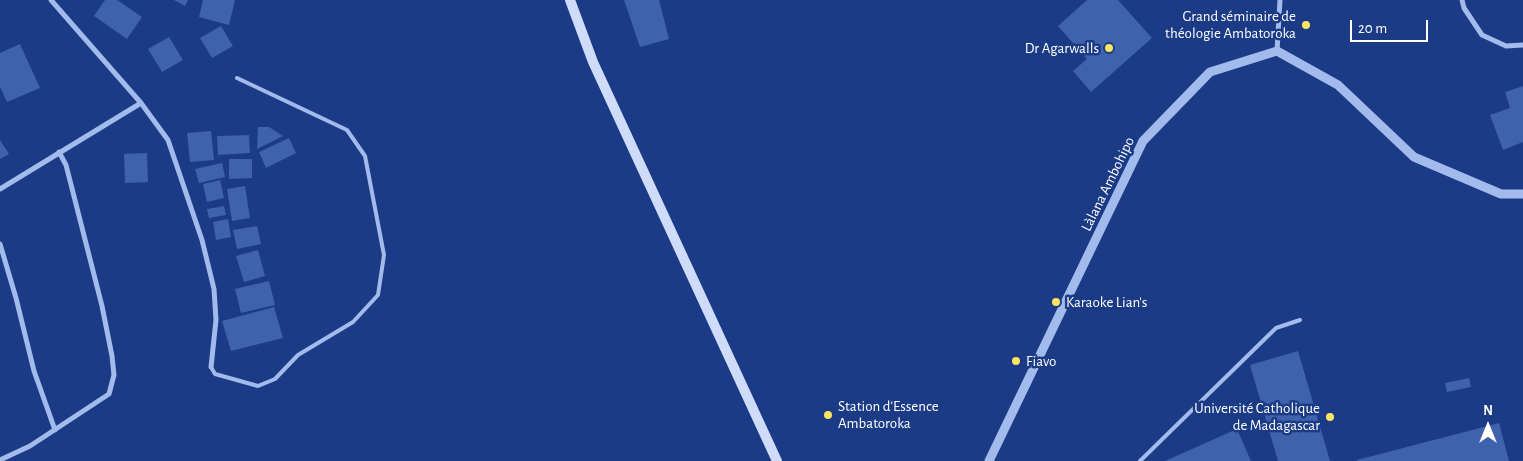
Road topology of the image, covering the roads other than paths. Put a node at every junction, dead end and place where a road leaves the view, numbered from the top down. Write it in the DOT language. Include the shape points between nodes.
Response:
graph roads {
  1 [pos="51,0"];
  2 [pos="570,0"];
  3 [pos="1280,0"];
  4 [pos="1462,0"];
  5 [pos="1523,45"];
  6 [pos="1277,51"];
  7 [pos="238,78"];
  8 [pos="141,103"];
  9 [pos="59,152"];
  10 [pos="0,189"];
  11 [pos="1523,194"];
  12 [pos="0,244"];
  13 [pos="1300,320"];
  14 [pos="211,367"];
  15 [pos="55,430"];
  16 [pos="0,460"];
  17 [pos="777,461"];
  18 [pos="989,461"];
  19 [pos="1140,461"];
  1 -- 8 [label="street"];
  2 -- 17 [label="main road" via="593,62"];
  3 -- 6 [label="street"];
  4 -- 5 [label="street" via="1482,35 1506,46"];
  6 -- 11 [label="street" via="1338,85 1414,157 1501,194"];
  6 -- 18 [label="street, Làlana Ambohipo" via="1210,72 1143,141"];
  7 -- 14 [label="lane" via="348,130 364,156 384,254 378,295 353,322 298,355 275,379 258,386 215,374"];
  8 -- 9 [label="street"];
  8 -- 14 [label="street" via="168,140 202,240 214,289 216,320"];
  9 -- 10 [label="street"];
  9 -- 15 [label="street" via="66,165 102,306 114,375 109,394"];
  12 -- 15 [label="street" via="34,371"];
  13 -- 19 [label="lane" via="1276,328"];
  15 -- 16 [label="street"];
}
